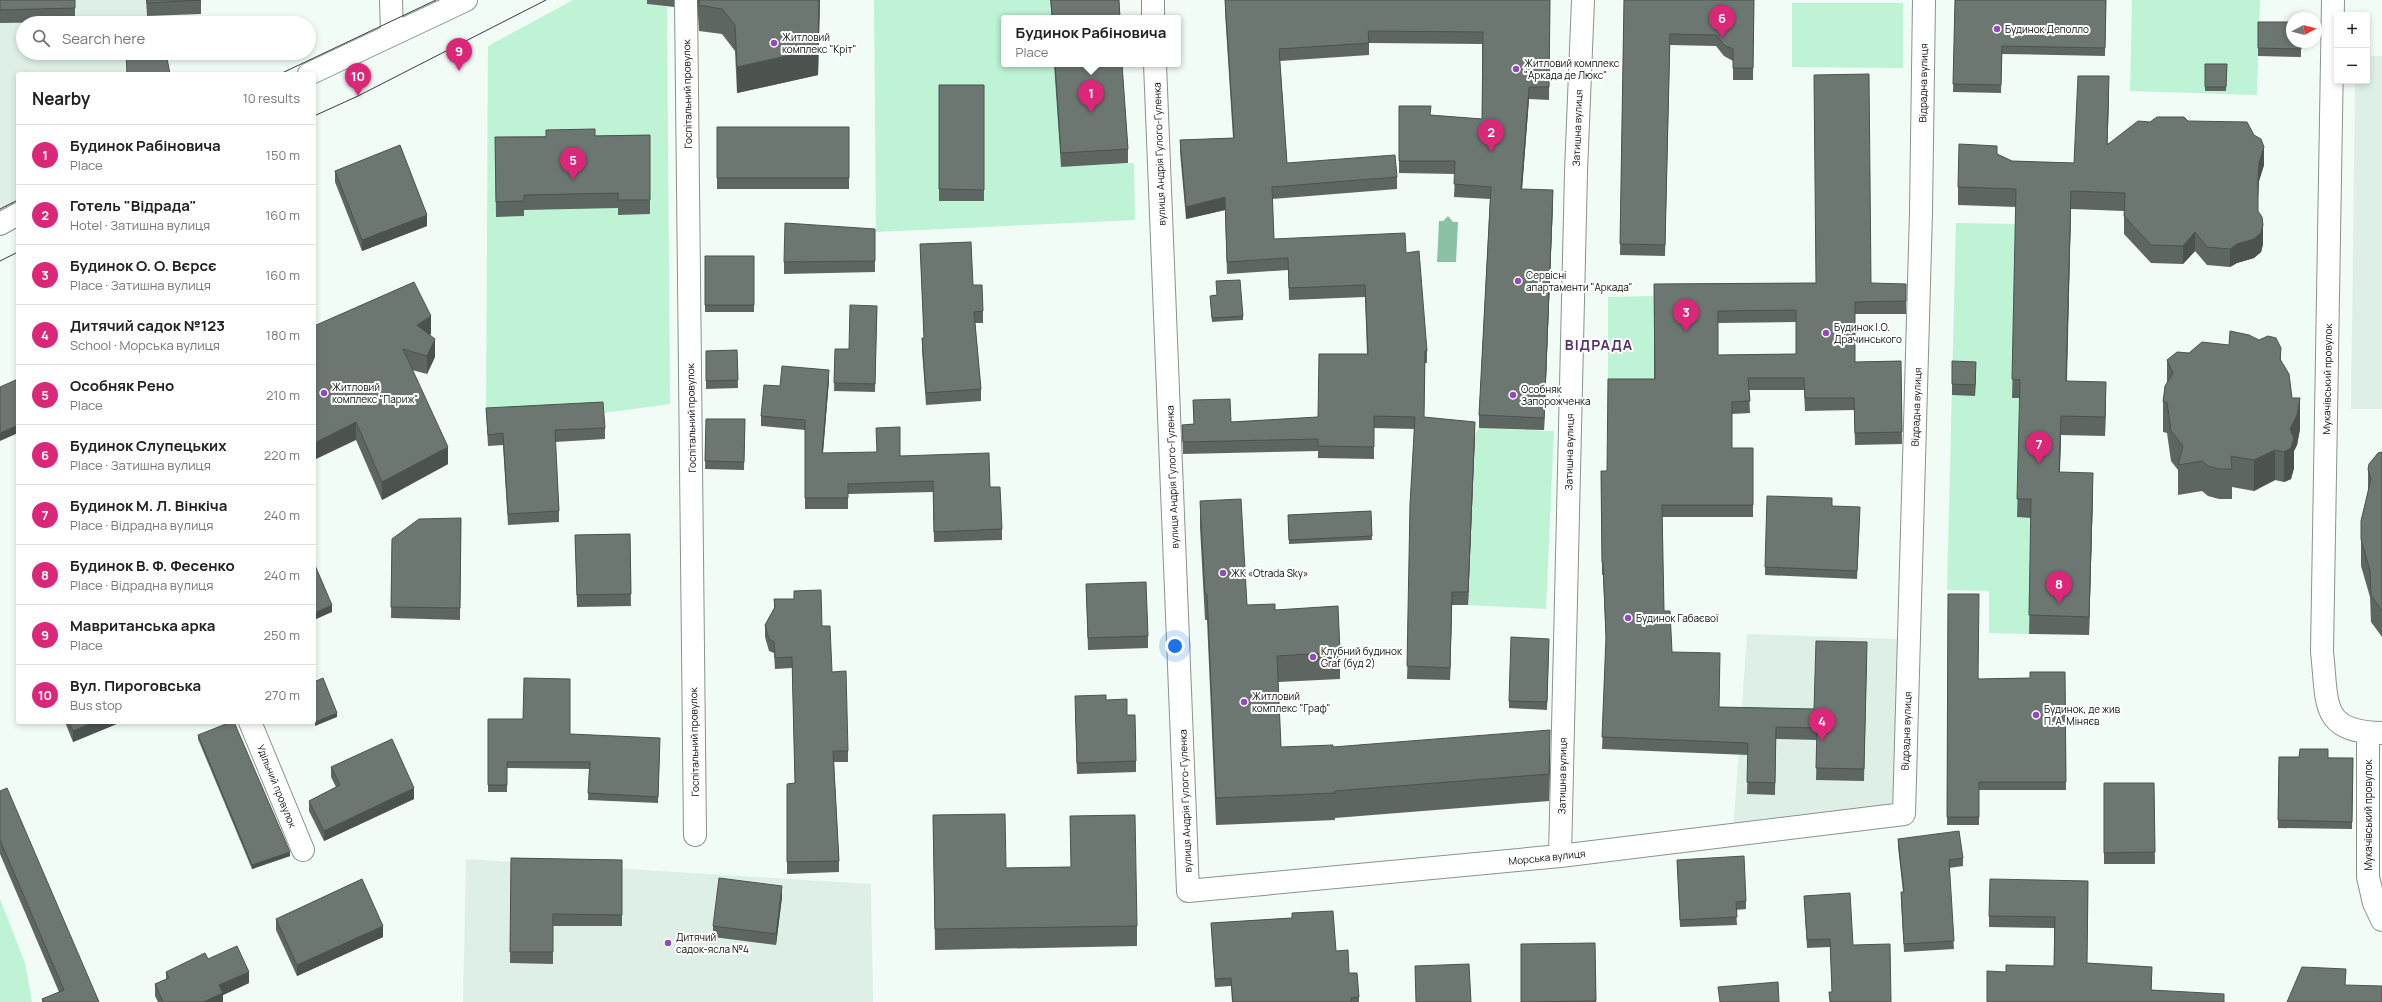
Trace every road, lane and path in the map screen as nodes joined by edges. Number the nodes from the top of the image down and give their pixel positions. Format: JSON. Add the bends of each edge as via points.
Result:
{"nodes":[{"id":1,"x":390,"y":0,"type":"edge"},
{"id":2,"x":466,"y":0,"type":"edge"},
{"id":3,"x":686,"y":0,"type":"edge"},
{"id":4,"x":1152,"y":0,"type":"edge"},
{"id":5,"x":1583,"y":0,"type":"edge"},
{"id":6,"x":1924,"y":0,"type":"edge"},
{"id":7,"x":2333,"y":0,"type":"edge"},
{"id":8,"x":1153,"y":15,"type":"edge"},
{"id":9,"x":392,"y":33,"type":"junction"},
{"id":10,"x":1155,"y":67,"type":"edge"},
{"id":11,"x":313,"y":72,"type":"edge"},
{"id":12,"x":16,"y":215,"type":"edge"},
{"id":13,"x":0,"y":224,"type":"edge"},
{"id":14,"x":251,"y":724,"type":"edge"},
{"id":15,"x":2375,"y":733,"type":"edge"},
{"id":16,"x":1904,"y":814,"type":"joint"},
{"id":17,"x":695,"y":835,"type":"dead end"},
{"id":18,"x":303,"y":850,"type":"dead end"},
{"id":19,"x":1560,"y":856,"type":"junction"},
{"id":20,"x":1188,"y":891,"type":"joint"},
{"id":21,"x":2382,"y":920,"type":"edge"}],
"edges":[{"from":1,"to":9,"type":"street"},
{"from":2,"to":9,"type":"street"},
{"from":3,"to":17,"type":"street","name":"Госпітальний провулок"},
{"from":4,"to":8,"type":"street"},
{"from":5,"to":19,"type":"street","name":"Затишна вулиця","via":[[1576,172]]},
{"from":6,"to":16,"type":"street","name":"Відрадна вулиця","via":[[1921,212]]},
{"from":7,"to":15,"type":"street","name":"Мукачівський провулок","via":[[2322,652],[2327,702],[2334,718],[2348,729]]},
{"from":9,"to":11,"type":"street"},
{"from":10,"to":20,"type":"street","name":"вулиця Андрія Гулого-Гуленка"},
{"from":12,"to":13,"type":"street"},
{"from":14,"to":18,"type":"street","name":"Удільний провулок"},
{"from":15,"to":21,"type":"street","name":"Мукачівський провулок","via":[[2368,877],[2374,903]]},
{"from":16,"to":19,"type":"street","name":"Морська вулиця"},
{"from":19,"to":20,"type":"street","name":"Морська вулиця"}]}
